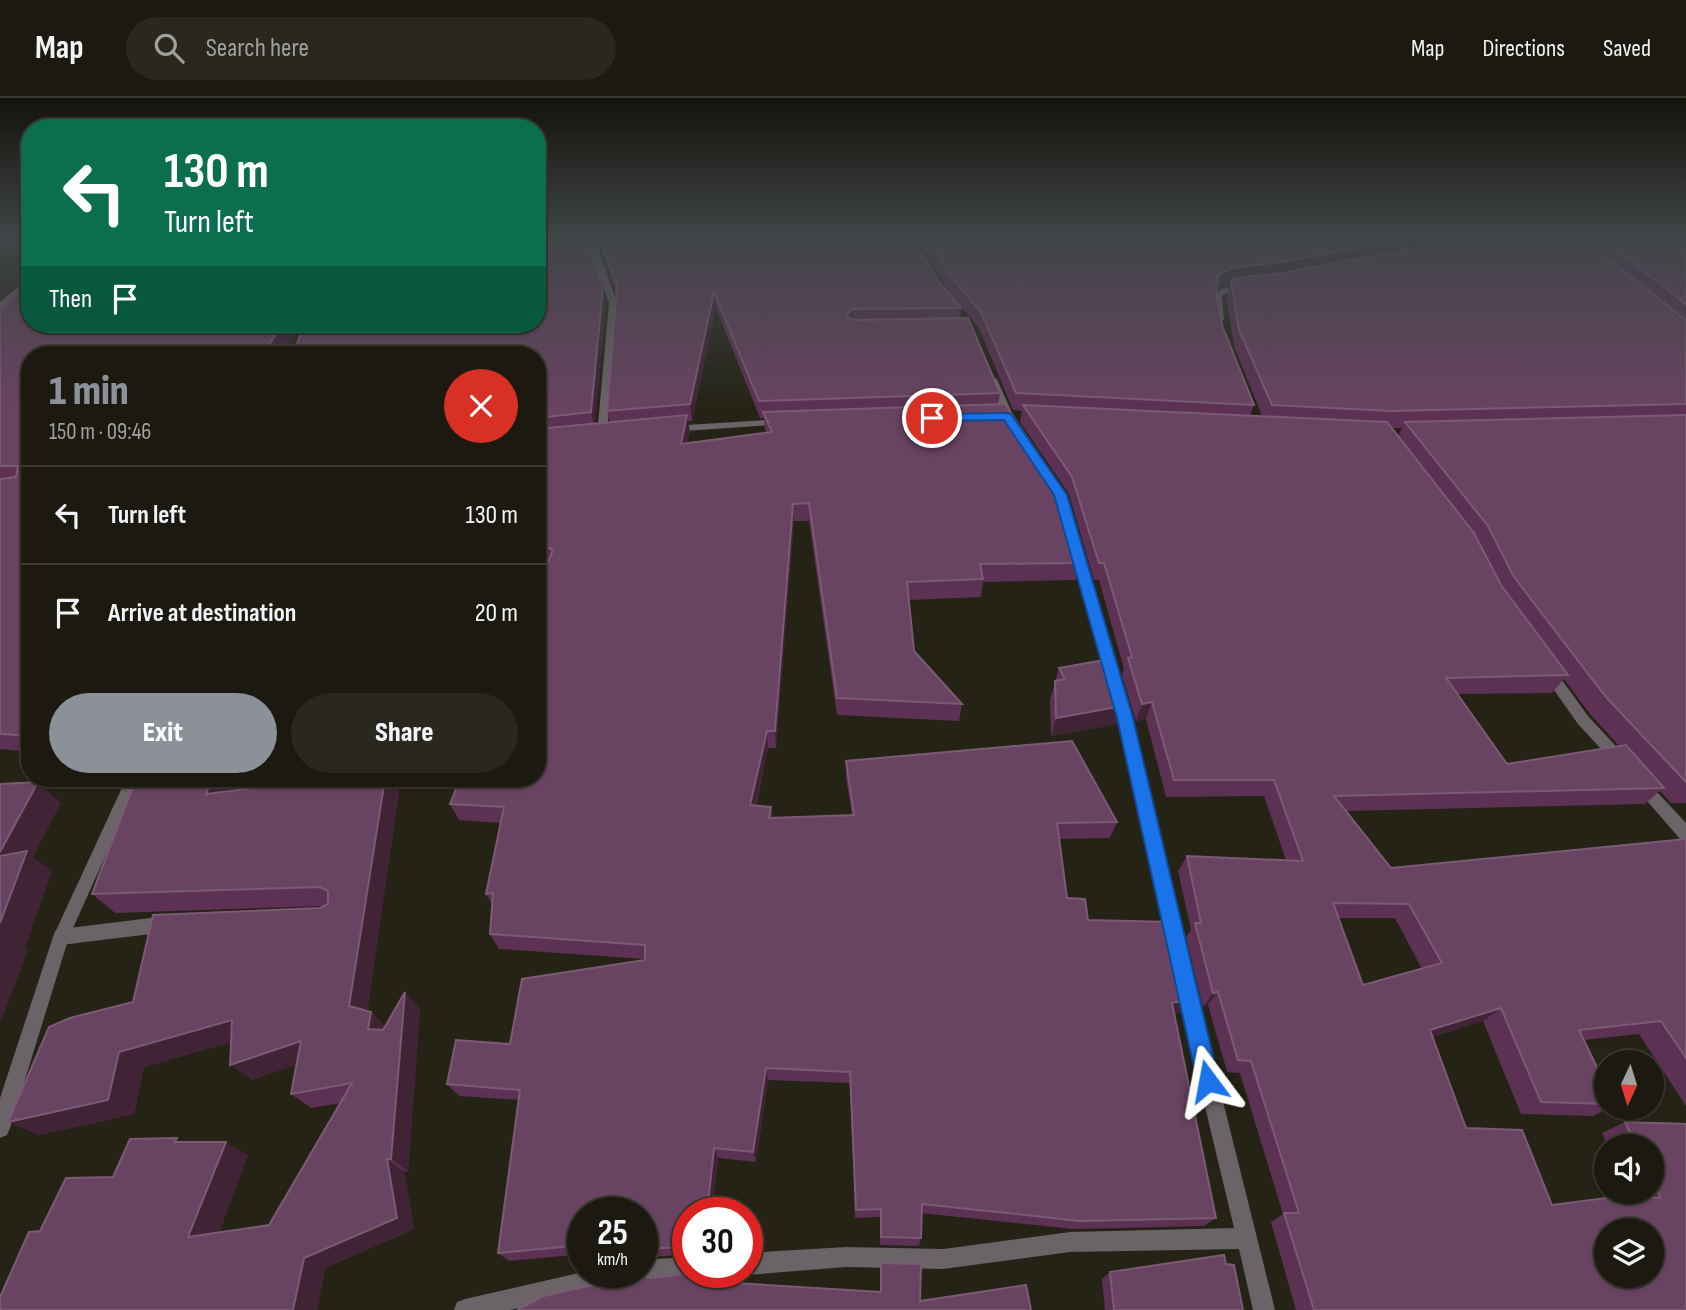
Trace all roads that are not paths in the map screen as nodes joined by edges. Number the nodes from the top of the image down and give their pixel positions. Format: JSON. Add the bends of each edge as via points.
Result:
{"nodes":[{"id":1,"x":610,"y":296,"type":"edge"},
{"id":2,"x":1218,"y":296,"type":"edge"},
{"id":3,"x":1221,"y":328,"type":"edge"},
{"id":4,"x":987,"y":367,"type":"edge"},
{"id":5,"x":790,"y":422,"type":"edge"},
{"id":6,"x":656,"y":430,"type":"edge"},
{"id":7,"x":615,"y":434,"type":"edge"},
{"id":8,"x":602,"y":435,"type":"junction"},
{"id":9,"x":589,"y":436,"type":"edge"},
{"id":10,"x":1022,"y":439,"type":"edge"},
{"id":11,"x":1037,"y":461,"type":"edge"},
{"id":12,"x":1543,"y":664,"type":"edge"},
{"id":13,"x":129,"y":787,"type":"edge"},
{"id":14,"x":1686,"y":834,"type":"edge"},
{"id":15,"x":182,"y":922,"type":"edge"},
{"id":16,"x":61,"y":937,"type":"junction"},
{"id":17,"x":0,"y":1128,"type":"edge"},
{"id":18,"x":1246,"y":1238,"type":"junction"},
{"id":19,"x":763,"y":1263,"type":"edge"},
{"id":20,"x":567,"y":1286,"type":"edge"},
{"id":21,"x":465,"y":1310,"type":"edge"},
{"id":22,"x":1264,"y":1310,"type":"edge"}],
"edges":[{"from":1,"to":8,"type":"street"},
{"from":2,"to":3,"type":"street"},
{"from":4,"to":10,"type":"street","via":[[1007,417]]},
{"from":5,"to":6,"type":"street"},
{"from":7,"to":8,"type":"street"},
{"from":8,"to":9,"type":"street"},
{"from":11,"to":18,"type":"street","via":[[1060,495],[1125,718]]},
{"from":12,"to":14,"type":"street","via":[[1583,720]]},
{"from":13,"to":16,"type":"street"},
{"from":15,"to":16,"type":"street"},
{"from":16,"to":17,"type":"street"},
{"from":18,"to":19,"type":"street","via":[[1070,1242],[943,1259],[846,1257]]},
{"from":18,"to":22,"type":"street"},
{"from":20,"to":21,"type":"street"}]}
